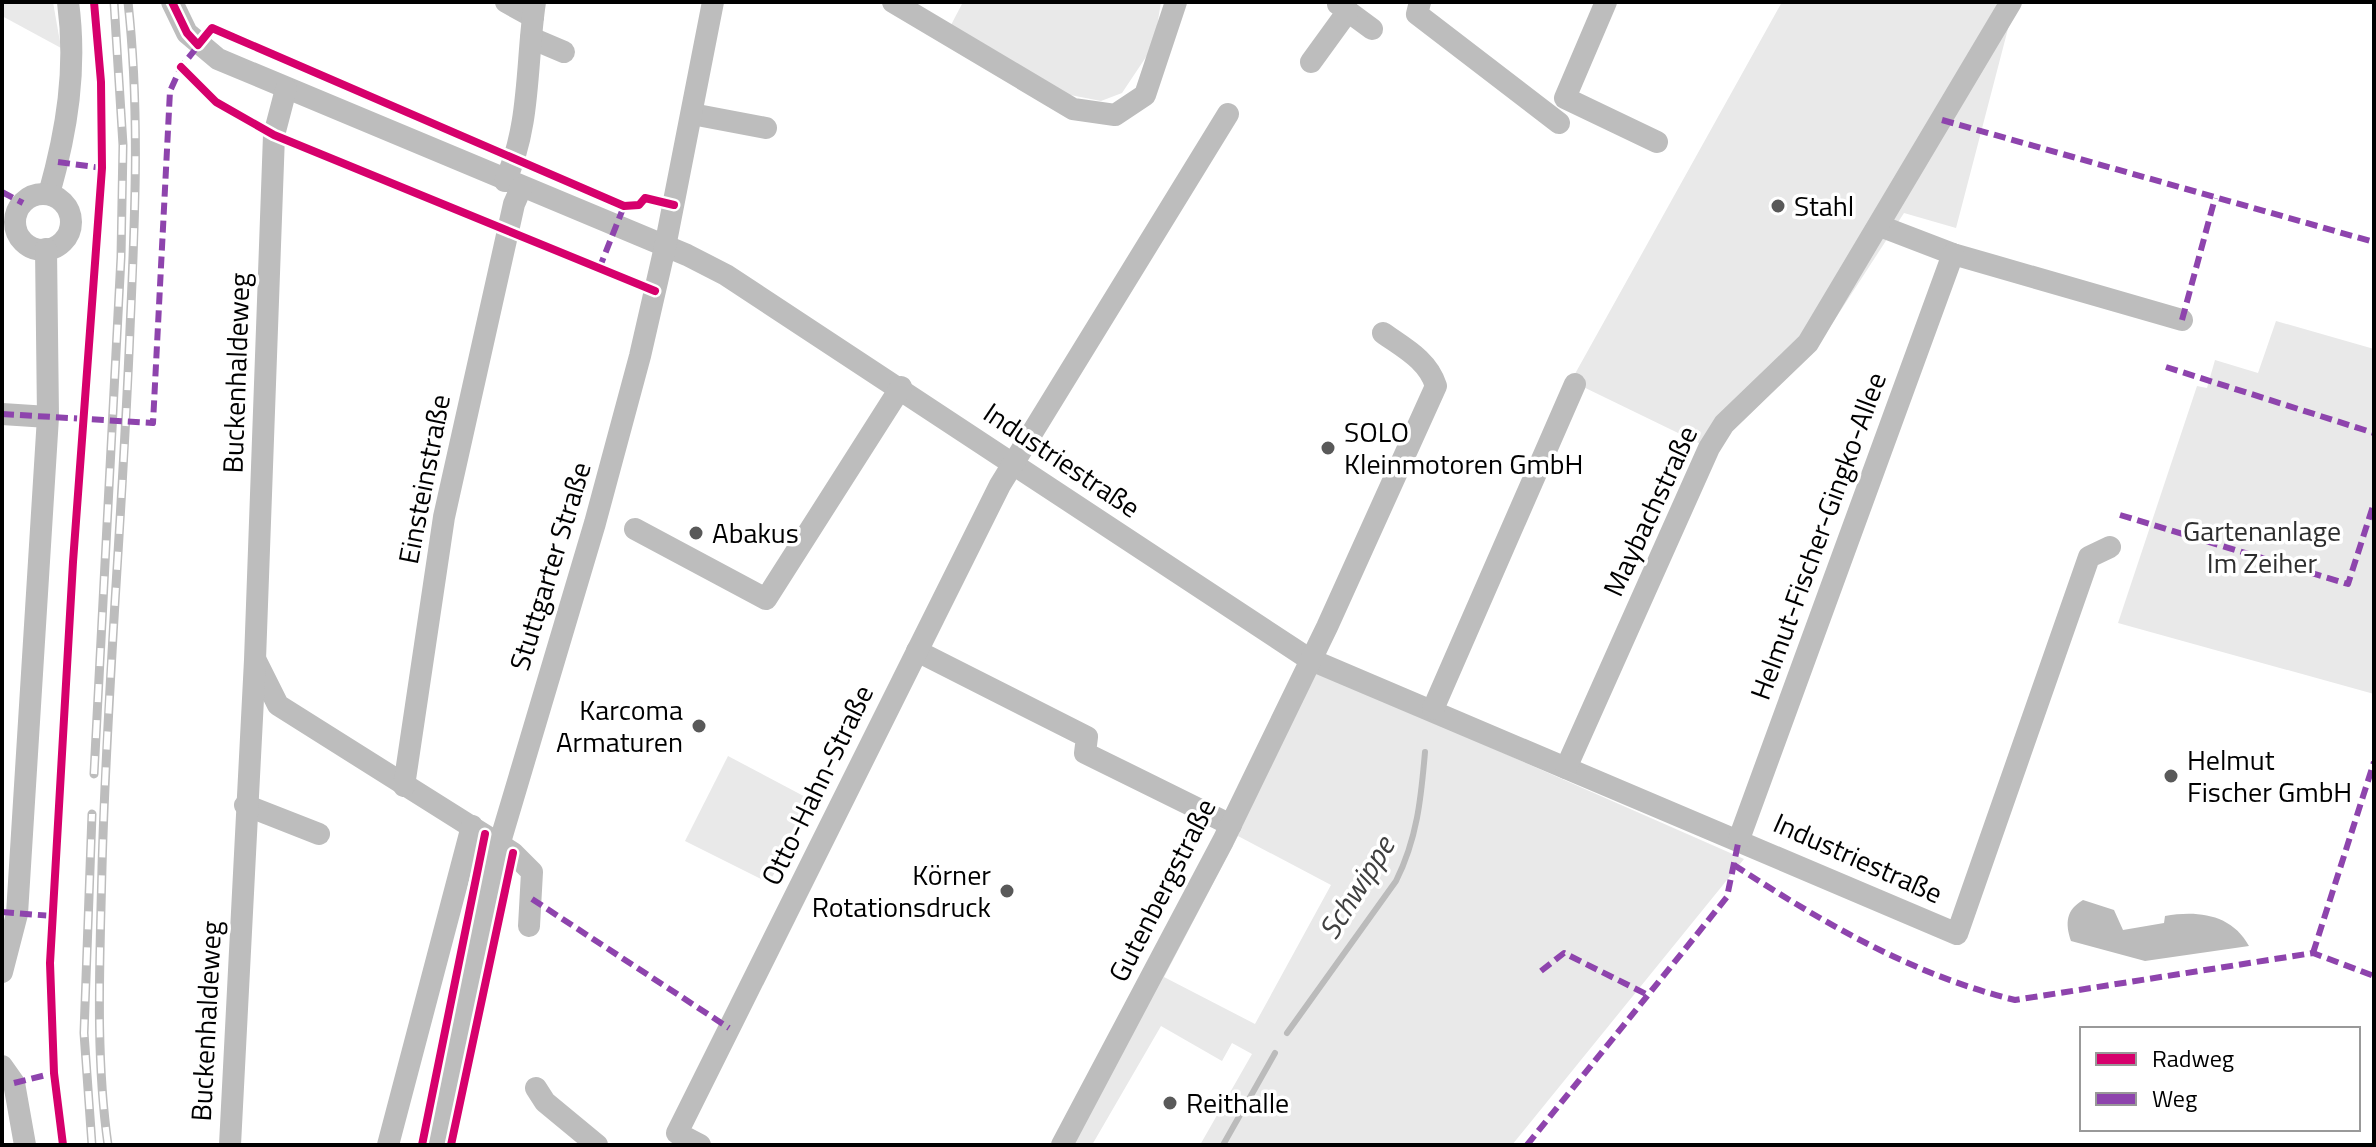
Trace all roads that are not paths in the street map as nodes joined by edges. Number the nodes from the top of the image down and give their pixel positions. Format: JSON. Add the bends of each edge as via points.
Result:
{"nodes":[{"id":1,"x":68,"y":2,"type":"edge"},
{"id":2,"x":172,"y":2,"type":"edge"},
{"id":3,"x":506,"y":2,"type":"edge"},
{"id":4,"x":713,"y":2,"type":"edge"},
{"id":5,"x":893,"y":2,"type":"edge"},
{"id":6,"x":1176,"y":2,"type":"edge"},
{"id":7,"x":1420,"y":2,"type":"edge"},
{"id":8,"x":1606,"y":2,"type":"edge"},
{"id":9,"x":2011,"y":2,"type":"edge"},
{"id":10,"x":1342,"y":6,"type":"edge"},
{"id":11,"x":533,"y":19,"type":"edge"},
{"id":12,"x":1372,"y":29,"type":"dead end"},
{"id":13,"x":564,"y":52,"type":"dead end"},
{"id":14,"x":1311,"y":62,"type":"dead end"},
{"id":15,"x":286,"y":89,"type":"junction"},
{"id":16,"x":692,"y":114,"type":"junction"},
{"id":17,"x":1228,"y":114,"type":"dead end"},
{"id":18,"x":1559,"y":123,"type":"dead end"},
{"id":19,"x":766,"y":128,"type":"dead end"},
{"id":20,"x":1657,"y":142,"type":"dead end"},
{"id":21,"x":513,"y":184,"type":"junction"},
{"id":22,"x":49,"y":194,"type":"junction"},
{"id":23,"x":1880,"y":226,"type":"junction"},
{"id":24,"x":665,"y":247,"type":"junction"},
{"id":25,"x":46,"y":249,"type":"junction"},
{"id":26,"x":1953,"y":254,"type":"junction"},
{"id":27,"x":2182,"y":320,"type":"dead end"},
{"id":28,"x":1383,"y":333,"type":"dead end"},
{"id":29,"x":1575,"y":384,"type":"dead end"},
{"id":30,"x":901,"y":387,"type":"junction"},
{"id":31,"x":2,"y":414,"type":"edge"},
{"id":32,"x":48,"y":417,"type":"junction"},
{"id":33,"x":1012,"y":464,"type":"junction"},
{"id":34,"x":635,"y":529,"type":"dead end"},
{"id":35,"x":2110,"y":547,"type":"dead end"},
{"id":36,"x":917,"y":651,"type":"junction"},
{"id":37,"x":1309,"y":659,"type":"junction"},
{"id":38,"x":255,"y":660,"type":"junction"},
{"id":39,"x":1433,"y":709,"type":"junction"},
{"id":40,"x":1566,"y":768,"type":"junction"},
{"id":41,"x":404,"y":786,"type":"junction"},
{"id":42,"x":245,"y":805,"type":"junction"},
{"id":43,"x":1231,"y":825,"type":"junction"},
{"id":44,"x":472,"y":826,"type":"junction"},
{"id":45,"x":319,"y":834,"type":"dead end"},
{"id":46,"x":1739,"y":839,"type":"junction"},
{"id":47,"x":500,"y":842,"type":"junction"},
{"id":48,"x":529,"y":926,"type":"dead end"},
{"id":49,"x":2,"y":972,"type":"edge"},
{"id":50,"x":2,"y":1066,"type":"edge"},
{"id":51,"x":536,"y":1088,"type":"dead end"},
{"id":52,"x":674,"y":1139,"type":"edge"},
{"id":53,"x":25,"y":1145,"type":"edge"},
{"id":54,"x":230,"y":1145,"type":"edge"},
{"id":55,"x":388,"y":1145,"type":"edge"},
{"id":56,"x":438,"y":1145,"type":"edge"},
{"id":57,"x":597,"y":1145,"type":"edge"},
{"id":58,"x":700,"y":1145,"type":"edge"},
{"id":59,"x":1062,"y":1145,"type":"edge"}],
"edges":[{"from":1,"to":22,"type":"street","via":[[73,66],[69,108]]},
{"from":2,"to":15,"type":"street","name":"Industriestraße","via":[[198,45]]},
{"from":3,"to":11,"type":"street"},
{"from":4,"to":16,"type":"street","name":"Stuttgarter Straße"},
{"from":5,"to":6,"type":"street","via":[[1073,109],[1115,115],[1145,95]]},
{"from":7,"to":18,"type":"street","via":[[1417,14]]},
{"from":8,"to":20,"type":"street","via":[[1565,98]]},
{"from":9,"to":23,"type":"street","name":"Maybachstraße"},
{"from":10,"to":12,"type":"street"},
{"from":10,"to":14,"type":"street"},
{"from":11,"to":13,"type":"street"},
{"from":11,"to":21,"type":"street","name":"Einsteinstraße"},
{"from":15,"to":21,"type":"street","name":"Industriestraße"},
{"from":15,"to":38,"type":"street","name":"Buckenhaldeweg","via":[[274,135]]},
{"from":16,"to":19,"type":"street"},
{"from":16,"to":24,"type":"street","name":"Stuttgarter Straße"},
{"from":17,"to":33,"type":"street","name":"Otto-Hahn-Straße"},
{"from":21,"to":24,"type":"street","name":"Industriestraße"},
{"from":21,"to":41,"type":"street","name":"Einsteinstraße","via":[[514,204],[444,517]]},
{"from":22,"to":25,"type":"street","via":[[71,217],[65,239]]},
{"from":22,"to":25,"type":"street","via":[[23,203],[16,223],[25,243]]},
{"from":23,"to":26,"type":"street"},
{"from":23,"to":40,"type":"street","name":"Maybachstraße","via":[[1808,343],[1724,424],[1709,448]]},
{"from":24,"to":30,"type":"street","name":"Industriestraße","via":[[726,275]]},
{"from":24,"to":47,"type":"street","name":"Stuttgarter Straße","via":[[607,481]]},
{"from":25,"to":32,"type":"street"},
{"from":26,"to":27,"type":"street"},
{"from":26,"to":46,"type":"street","name":"Helmut-Fischer-Gingko-Allee"},
{"from":28,"to":37,"type":"street","name":"Gutenbergstraße","via":[[1422,361],[1436,386]]},
{"from":29,"to":39,"type":"street"},
{"from":30,"to":33,"type":"street","name":"Industriestraße"},
{"from":30,"to":34,"type":"street","via":[[766,599]]},
{"from":31,"to":32,"type":"street"},
{"from":32,"to":49,"type":"street","via":[[17,914]]},
{"from":33,"to":36,"type":"street","name":"Otto-Hahn-Straße"},
{"from":33,"to":37,"type":"street","name":"Industriestraße"},
{"from":35,"to":46,"type":"street","name":"Industriestraße","via":[[2089,557],[2064,657],[1957,934]]},
{"from":36,"to":43,"type":"street","via":[[1087,737],[1085,753]]},
{"from":36,"to":52,"type":"street","name":"Otto-Hahn-Straße"},
{"from":37,"to":39,"type":"street","name":"Industriestraße"},
{"from":37,"to":43,"type":"street","name":"Gutenbergstraße"},
{"from":38,"to":41,"type":"street","name":"Buckenhaldeweg","via":[[278,705]]},
{"from":38,"to":42,"type":"street","name":"Buckenhaldeweg"},
{"from":39,"to":40,"type":"street","name":"Industriestraße"},
{"from":40,"to":46,"type":"street","name":"Industriestraße"},
{"from":41,"to":44,"type":"street","name":"Buckenhaldeweg"},
{"from":42,"to":45,"type":"street"},
{"from":42,"to":54,"type":"street","name":"Buckenhaldeweg"},
{"from":43,"to":59,"type":"street","name":"Gutenbergstraße"},
{"from":44,"to":47,"type":"street","name":"Buckenhaldeweg"},
{"from":44,"to":55,"type":"street"},
{"from":47,"to":48,"type":"street","name":"Buckenhaldeweg","via":[[532,872]]},
{"from":47,"to":56,"type":"street","name":"Stuttgarter Straße"},
{"from":50,"to":53,"type":"street","via":[[14,1083]]},
{"from":51,"to":57,"type":"street","via":[[545,1102]]},
{"from":52,"to":58,"type":"street","name":"Otto-Hahn-Straße"}]}
